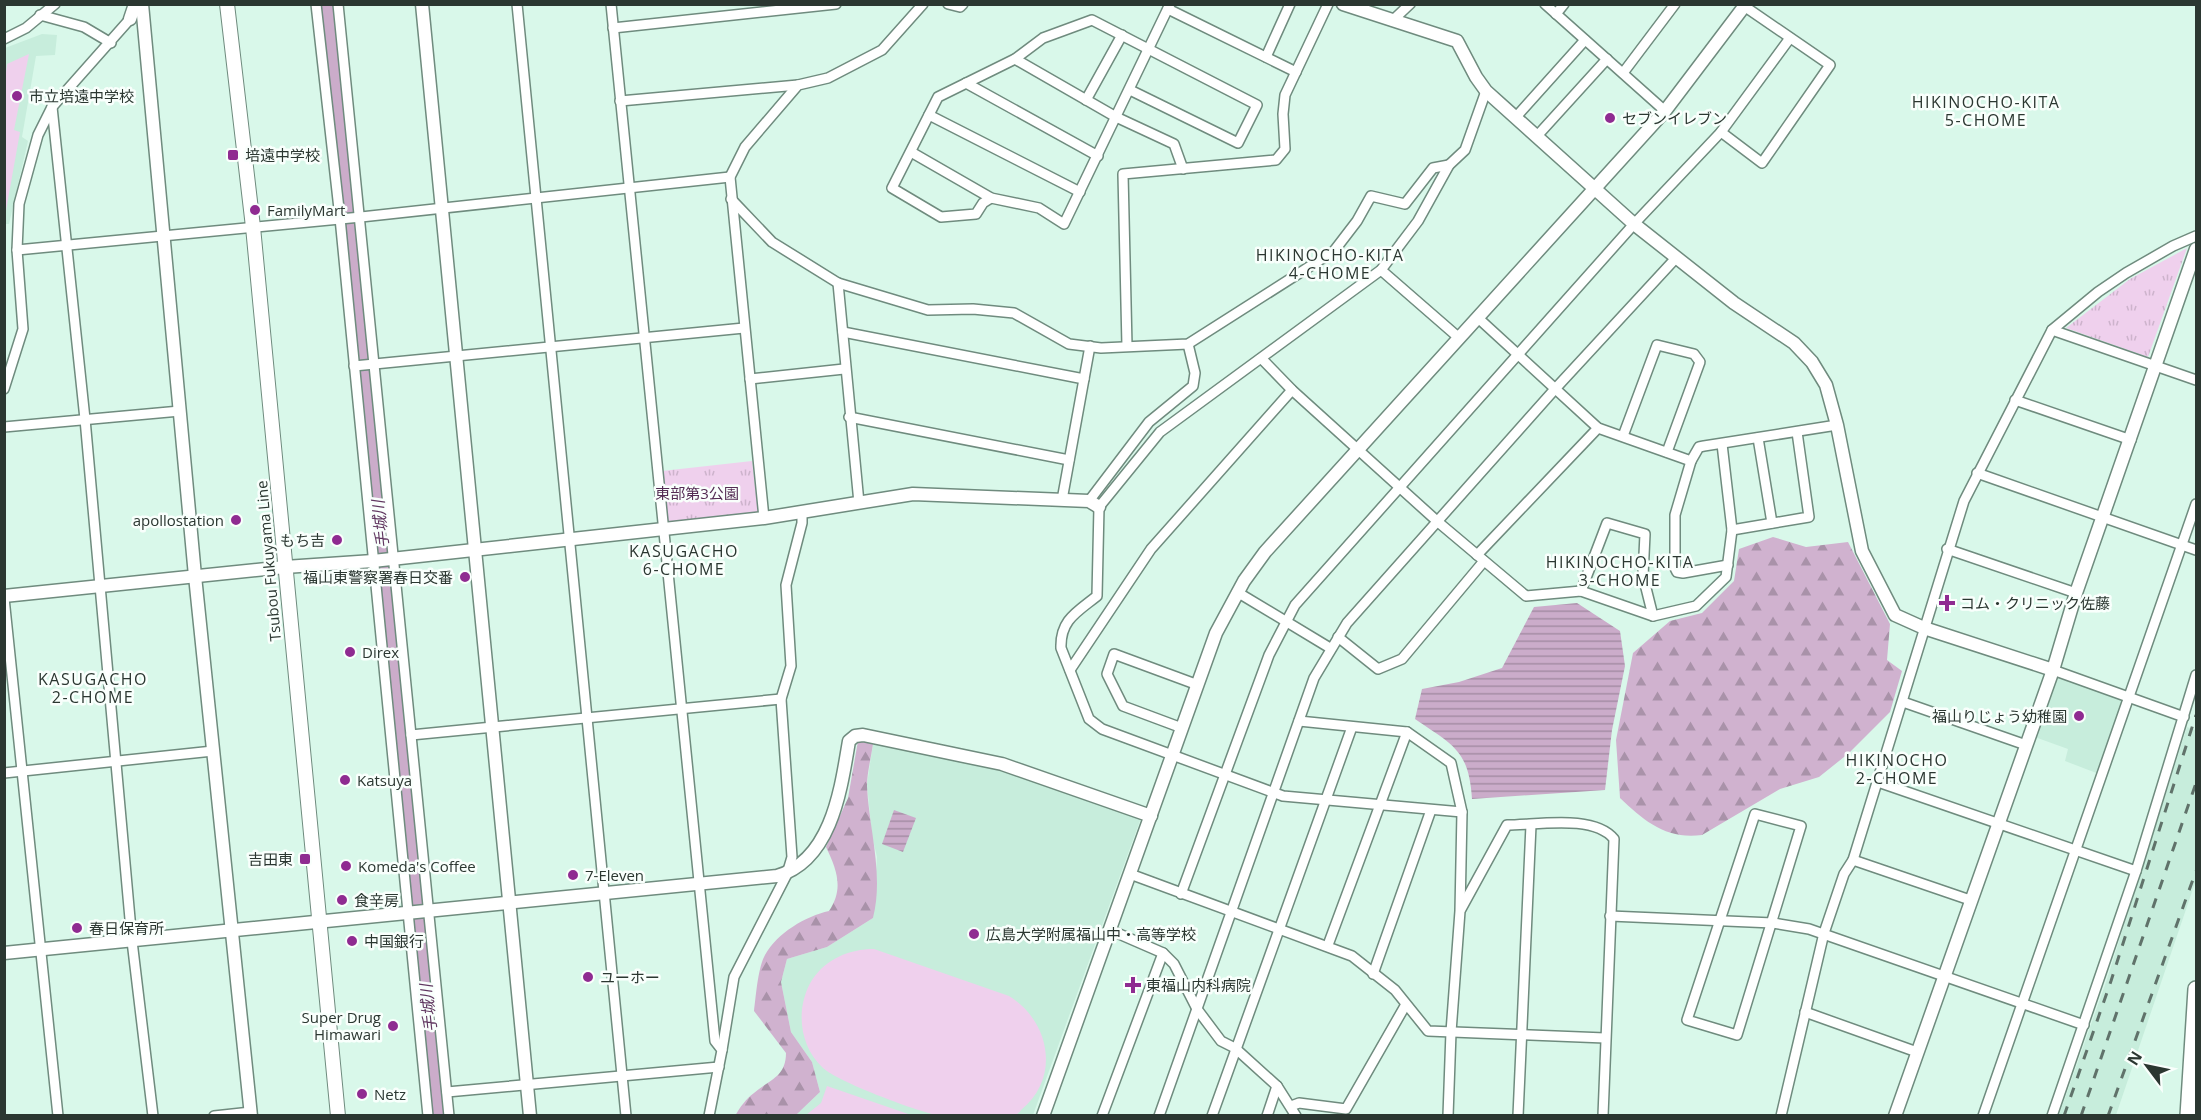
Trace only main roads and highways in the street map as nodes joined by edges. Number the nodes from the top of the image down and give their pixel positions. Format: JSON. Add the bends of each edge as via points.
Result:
{"nodes":[{"id":1,"x":227,"y":4,"type":"edge"},
{"id":2,"x":2196,"y":989,"type":"edge"},
{"id":3,"x":338,"y":1116,"type":"edge"},
{"id":4,"x":2188,"y":1116,"type":"edge"}],
"edges":[{"from":1,"to":3,"type":"main road","name":"Tsubou Fukuyama Line","via":[[253,227]]},
{"from":2,"to":4,"type":"highway"}]}
